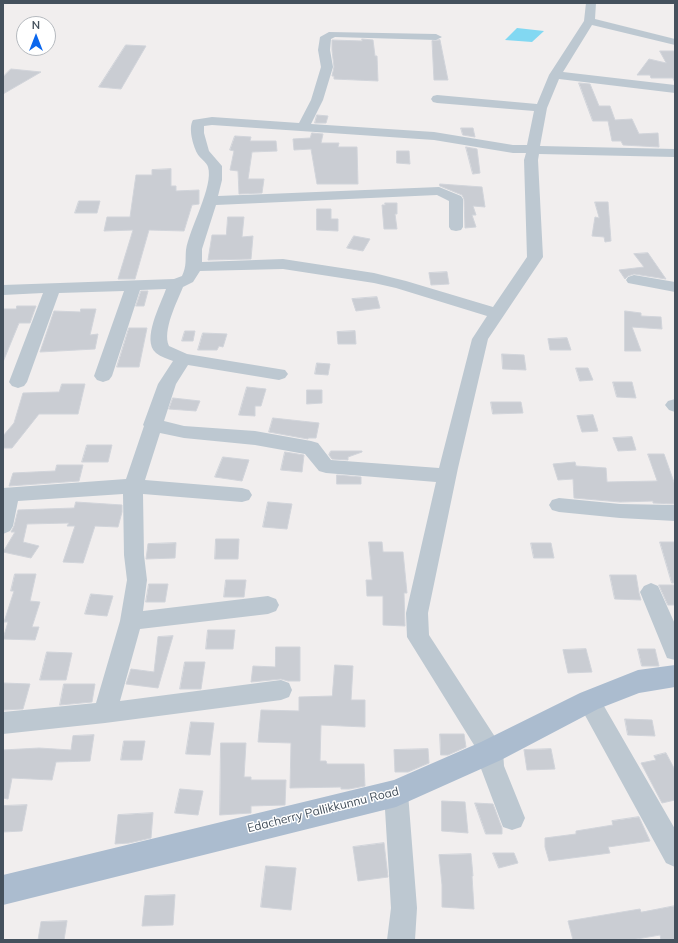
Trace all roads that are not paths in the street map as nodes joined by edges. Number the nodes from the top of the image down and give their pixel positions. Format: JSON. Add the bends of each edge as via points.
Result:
{"nodes":[{"id":1,"x":591,"y":3,"type":"edge"},
{"id":2,"x":589,"y":21,"type":"junction"},
{"id":3,"x":436,"y":37,"type":"dead end"},
{"id":4,"x":675,"y":42,"type":"edge"},
{"id":5,"x":556,"y":75,"type":"junction"},
{"id":6,"x":675,"y":89,"type":"edge"},
{"id":7,"x":437,"y":99,"type":"dead end"},
{"id":8,"x":542,"y":108,"type":"junction"},
{"id":9,"x":303,"y":127,"type":"junction"},
{"id":10,"x":534,"y":149,"type":"junction"},
{"id":11,"x":675,"y":153,"type":"edge"},
{"id":12,"x":210,"y":201,"type":"junction"},
{"id":13,"x":456,"y":227,"type":"dead end"},
{"id":14,"x":194,"y":267,"type":"junction"},
{"id":15,"x":634,"y":280,"type":"dead end"},
{"id":16,"x":176,"y":284,"type":"junction"},
{"id":17,"x":133,"y":286,"type":"junction"},
{"id":18,"x":675,"y":287,"type":"edge"},
{"id":19,"x":3,"y":290,"type":"edge"},
{"id":20,"x":52,"y":290,"type":"junction"},
{"id":21,"x":496,"y":314,"type":"junction"},
{"id":22,"x":182,"y":359,"type":"junction"},
{"id":23,"x":279,"y":374,"type":"dead end"},
{"id":24,"x":103,"y":376,"type":"dead end"},
{"id":25,"x":18,"y":382,"type":"dead end"},
{"id":26,"x":152,"y":425,"type":"junction"},
{"id":27,"x":447,"y":476,"type":"junction"},
{"id":28,"x":133,"y":486,"type":"junction"},
{"id":29,"x":7,"y":495,"type":"edge"},
{"id":30,"x":242,"y":495,"type":"dead end"},
{"id":31,"x":559,"y":505,"type":"dead end"},
{"id":32,"x":675,"y":513,"type":"edge"},
{"id":33,"x":3,"y":526,"type":"edge"},
{"id":34,"x":651,"y":592,"type":"dead end"},
{"id":35,"x":268,"y":605,"type":"dead end"},
{"id":36,"x":131,"y":621,"type":"junction"},
{"id":37,"x":675,"y":651,"type":"edge"},
{"id":38,"x":675,"y":676,"type":"edge"},
{"id":39,"x":281,"y":690,"type":"dead end"},
{"id":40,"x":589,"y":702,"type":"junction"},
{"id":41,"x":105,"y":713,"type":"junction"},
{"id":42,"x":3,"y":723,"type":"edge"},
{"id":43,"x":491,"y":751,"type":"junction"},
{"id":44,"x":396,"y":793,"type":"junction"},
{"id":45,"x":512,"y":818,"type":"dead end"},
{"id":46,"x":675,"y":854,"type":"edge"},
{"id":47,"x":3,"y":890,"type":"edge"},
{"id":48,"x":401,"y":940,"type":"edge"}],
"edges":[{"from":1,"to":2,"type":"street"},
{"from":2,"to":4,"type":"street"},
{"from":2,"to":5,"type":"street"},
{"from":3,"to":9,"type":"street","via":[[332,34],[326,37],[324,50],[327,67],[317,100]]},
{"from":5,"to":6,"type":"street"},
{"from":5,"to":8,"type":"street"},
{"from":7,"to":8,"type":"street"},
{"from":8,"to":10,"type":"street"},
{"from":9,"to":10,"type":"street","via":[[434,136],[513,149]]},
{"from":9,"to":12,"type":"street","via":[[212,121],[198,123],[203,152],[215,166]]},
{"from":10,"to":11,"type":"street"},
{"from":10,"to":21,"type":"street","via":[[531,160],[535,256]]},
{"from":12,"to":13,"type":"street","via":[[440,191],[456,199]]},
{"from":12,"to":14,"type":"street","via":[[194,249]]},
{"from":14,"to":16,"type":"street","via":[[188,279]]},
{"from":14,"to":21,"type":"street","via":[[283,264],[374,278]]},
{"from":15,"to":18,"type":"street"},
{"from":16,"to":17,"type":"street"},
{"from":16,"to":22,"type":"street","via":[[160,327],[158,340],[162,349]]},
{"from":17,"to":20,"type":"street"},
{"from":17,"to":24,"type":"street"},
{"from":19,"to":20,"type":"street"},
{"from":20,"to":25,"type":"street"},
{"from":21,"to":27,"type":"street","via":[[480,339]]},
{"from":22,"to":23,"type":"street"},
{"from":22,"to":26,"type":"street","via":[[168,384]]},
{"from":26,"to":27,"type":"street","via":[[184,432],[254,438],[311,448],[326,466]]},
{"from":26,"to":28,"type":"street"},
{"from":27,"to":43,"type":"street","via":[[417,613],[418,637]]},
{"from":28,"to":29,"type":"street"},
{"from":28,"to":30,"type":"street"},
{"from":28,"to":36,"type":"street","via":[[137,580]]},
{"from":29,"to":33,"type":"street"},
{"from":31,"to":32,"type":"street"},
{"from":34,"to":37,"type":"street"},
{"from":35,"to":36,"type":"street"},
{"from":36,"to":41,"type":"street"},
{"from":38,"to":40,"type":"main road","name":"Edacherry Pallikkunnu Road","via":[[638,682]]},
{"from":39,"to":41,"type":"street"},
{"from":40,"to":43,"type":"main road","name":"Edacherry Pallikkunnu Road"},
{"from":40,"to":46,"type":"street"},
{"from":41,"to":42,"type":"street"},
{"from":43,"to":44,"type":"main road","name":"Edacherry Pallikkunnu Road"},
{"from":43,"to":45,"type":"street","via":[[492,766]]},
{"from":44,"to":47,"type":"main road","name":"Edacherry Pallikkunnu Road"},
{"from":44,"to":48,"type":"street","via":[[404,908]]}]}
